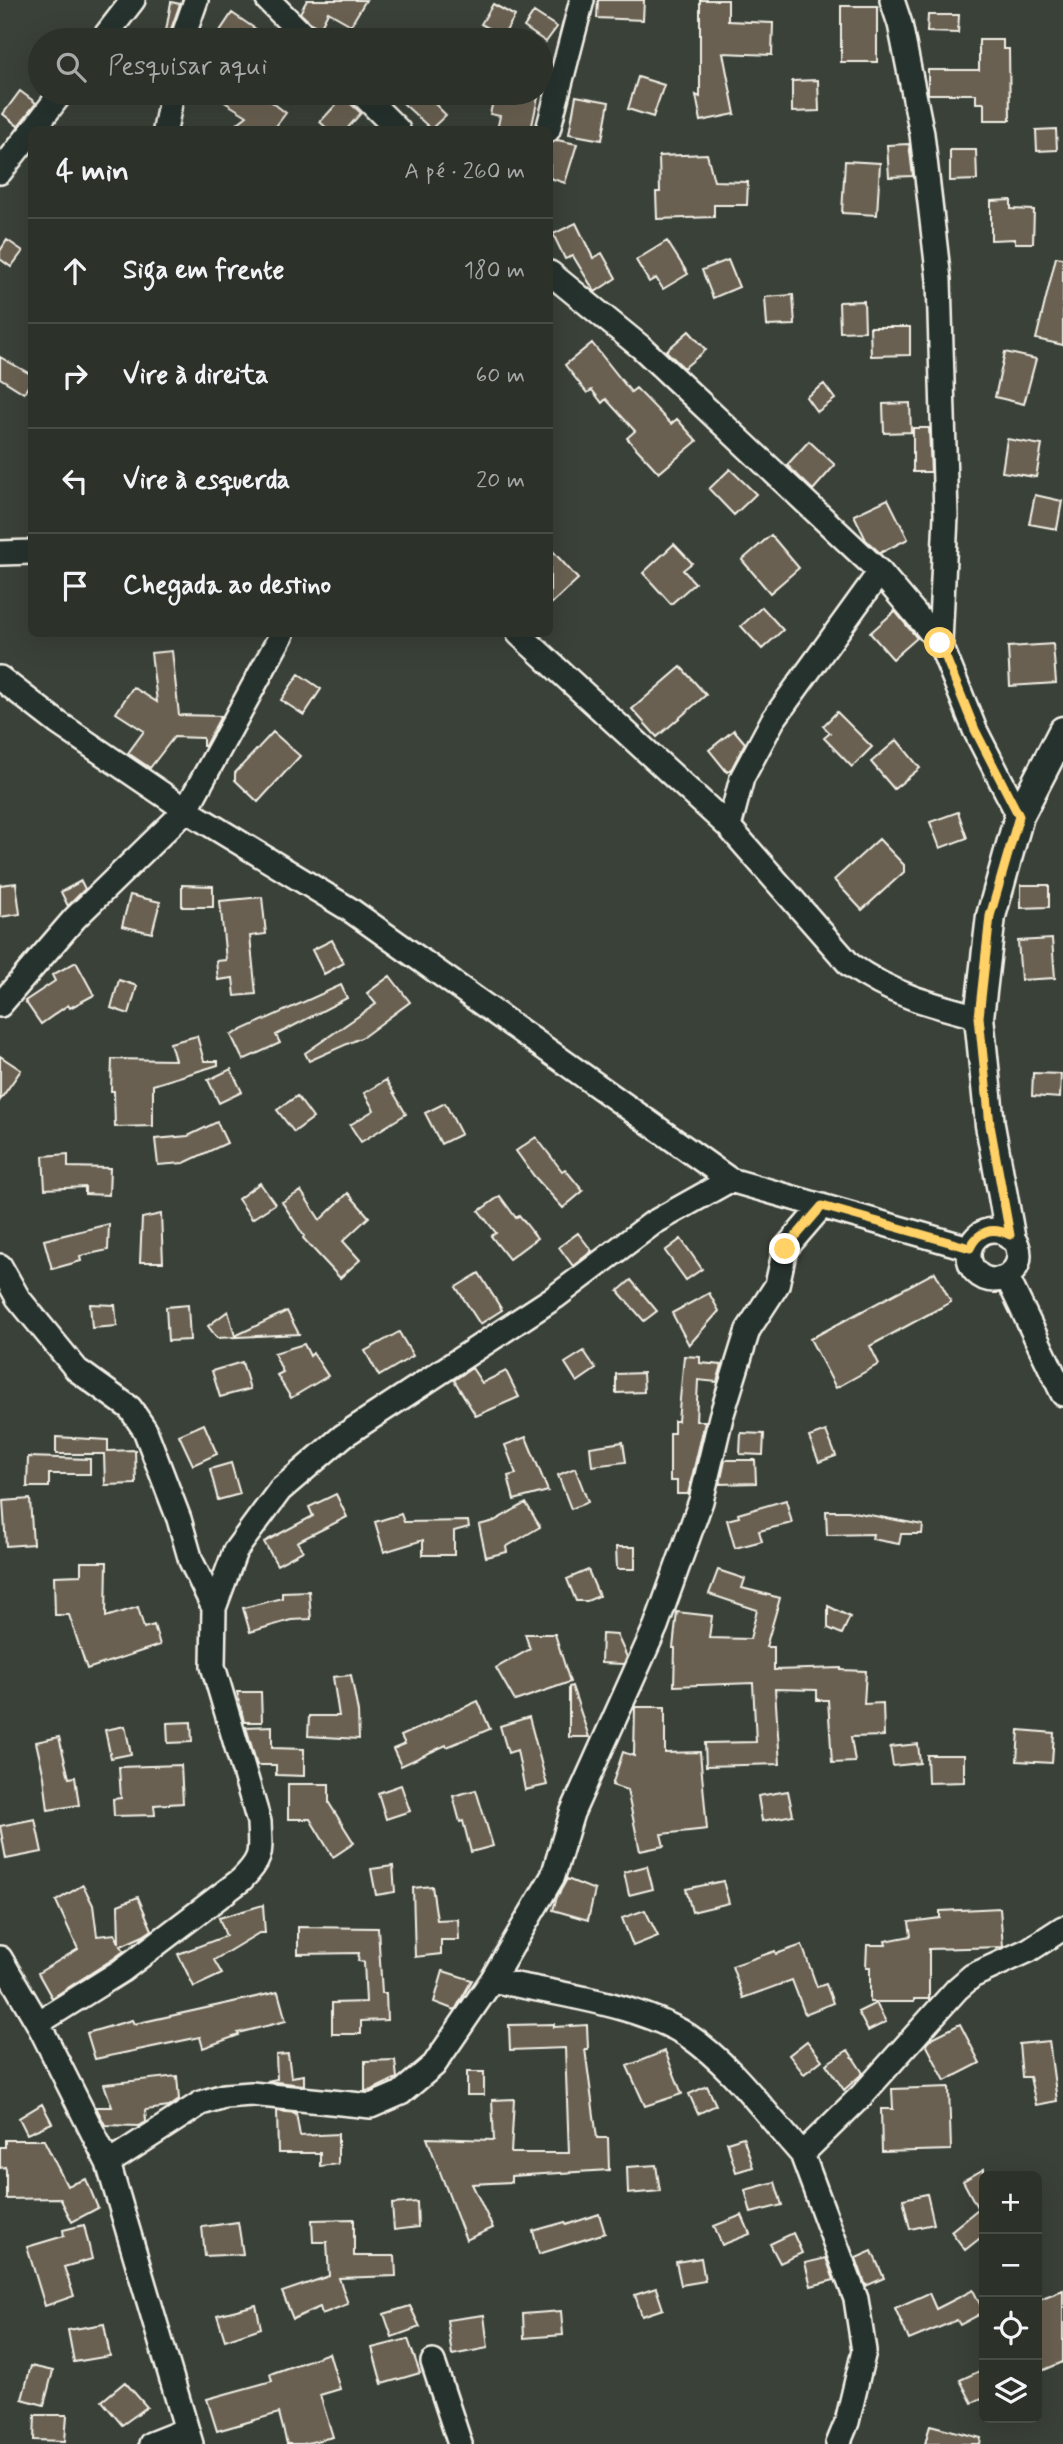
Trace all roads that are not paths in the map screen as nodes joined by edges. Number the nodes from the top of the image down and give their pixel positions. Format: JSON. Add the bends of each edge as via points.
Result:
{"nodes":[{"id":1,"x":133,"y":0,"type":"edge"},
{"id":2,"x":197,"y":0,"type":"edge"},
{"id":3,"x":268,"y":0,"type":"edge"},
{"id":4,"x":582,"y":0,"type":"edge"},
{"id":5,"x":892,"y":0,"type":"edge"},
{"id":6,"x":111,"y":28,"type":"edge"},
{"id":7,"x":186,"y":28,"type":"edge"},
{"id":8,"x":296,"y":28,"type":"edge"},
{"id":9,"x":52,"y":105,"type":"edge"},
{"id":10,"x":170,"y":105,"type":"edge"},
{"id":11,"x":373,"y":105,"type":"edge"},
{"id":12,"x":35,"y":126,"type":"edge"},
{"id":13,"x":166,"y":126,"type":"edge"},
{"id":14,"x":394,"y":126,"type":"edge"},
{"id":15,"x":549,"y":126,"type":"edge"},
{"id":16,"x":28,"y":135,"type":"edge"},
{"id":17,"x":0,"y":172,"type":"edge"},
{"id":18,"x":553,"y":275,"type":"edge"},
{"id":19,"x":28,"y":552,"type":"edge"},
{"id":20,"x":0,"y":553,"type":"edge"},
{"id":21,"x":880,"y":572,"type":"junction"},
{"id":22,"x":280,"y":637,"type":"edge"},
{"id":23,"x":522,"y":637,"type":"edge"},
{"id":24,"x":940,"y":643,"type":"junction"},
{"id":25,"x":0,"y":678,"type":"edge"},
{"id":26,"x":1063,"y":731,"type":"edge"},
{"id":27,"x":186,"y":810,"type":"junction"},
{"id":28,"x":1019,"y":816,"type":"junction"},
{"id":29,"x":729,"y":827,"type":"junction"},
{"id":30,"x":0,"y":1005,"type":"edge"},
{"id":31,"x":979,"y":1017,"type":"junction"},
{"id":32,"x":730,"y":1180,"type":"junction"},
{"id":33,"x":822,"y":1206,"type":"junction"},
{"id":34,"x":1010,"y":1235,"type":"junction"},
{"id":35,"x":970,"y":1248,"type":"junction"},
{"id":36,"x":0,"y":1266,"type":"edge"},
{"id":37,"x":1007,"y":1277,"type":"junction"},
{"id":38,"x":1063,"y":1394,"type":"edge"},
{"id":39,"x":214,"y":1608,"type":"junction"},
{"id":40,"x":1063,"y":1928,"type":"edge"},
{"id":41,"x":0,"y":1958,"type":"edge"},
{"id":42,"x":492,"y":1980,"type":"junction"},
{"id":43,"x":38,"y":2023,"type":"junction"},
{"id":44,"x":802,"y":2154,"type":"junction"},
{"id":45,"x":108,"y":2163,"type":"junction"},
{"id":46,"x":433,"y":2362,"type":"dead end"},
{"id":47,"x":188,"y":2437,"type":"edge"},
{"id":48,"x":151,"y":2444,"type":"edge"},
{"id":49,"x":460,"y":2444,"type":"edge"},
{"id":50,"x":838,"y":2444,"type":"edge"}],
"edges":[{"from":1,"to":6,"type":"street"},
{"from":2,"to":7,"type":"street"},
{"from":3,"to":8,"type":"street"},
{"from":4,"to":15,"type":"street"},
{"from":5,"to":24,"type":"street","via":[[922,134],[939,280],[946,516]]},
{"from":9,"to":12,"type":"street"},
{"from":10,"to":13,"type":"street"},
{"from":11,"to":14,"type":"street"},
{"from":16,"to":17,"type":"street"},
{"from":18,"to":21,"type":"street","via":[[642,348]]},
{"from":19,"to":20,"type":"street"},
{"from":21,"to":24,"type":"street"},
{"from":21,"to":29,"type":"street","via":[[773,720],[742,778]]},
{"from":22,"to":27,"type":"street"},
{"from":23,"to":29,"type":"street"},
{"from":24,"to":28,"type":"street","via":[[975,730]]},
{"from":25,"to":27,"type":"street"},
{"from":26,"to":28,"type":"street"},
{"from":27,"to":30,"type":"street","via":[[75,918]]},
{"from":27,"to":32,"type":"street","via":[[349,909]]},
{"from":28,"to":31,"type":"street","via":[[990,916]]},
{"from":29,"to":31,"type":"street","via":[[850,965],[908,998]]},
{"from":31,"to":34,"type":"street","via":[[990,1125]]},
{"from":32,"to":33,"type":"street"},
{"from":32,"to":39,"type":"street","via":[[653,1223],[555,1297],[343,1436],[280,1490],[235,1551]]},
{"from":33,"to":35,"type":"street"},
{"from":33,"to":42,"type":"street","via":[[785,1249],[777,1285],[748,1330],[701,1501],[656,1626],[572,1813],[553,1876]]},
{"from":34,"to":35,"type":"street","via":[[1001,1230],[981,1233]]},
{"from":34,"to":37,"type":"street","via":[[1020,1252]]},
{"from":35,"to":37,"type":"street","via":[[972,1268],[979,1275],[988,1280]]},
{"from":36,"to":39,"type":"street","via":[[18,1298],[77,1370],[130,1408],[145,1430],[191,1562]]},
{"from":37,"to":38,"type":"street"},
{"from":39,"to":43,"type":"street","via":[[212,1666],[259,1822],[257,1864],[121,1971]]},
{"from":40,"to":44,"type":"street","via":[[1029,1950],[972,1976]]},
{"from":41,"to":43,"type":"street"},
{"from":42,"to":44,"type":"street","via":[[639,2012],[687,2035],[726,2068]]},
{"from":42,"to":45,"type":"street","via":[[434,2065],[401,2093],[371,2106],[251,2094],[225,2096],[201,2103]]},
{"from":43,"to":45,"type":"street"},
{"from":44,"to":50,"type":"street","via":[[856,2299],[864,2351]]},
{"from":45,"to":47,"type":"street"},
{"from":46,"to":49,"type":"street"},
{"from":47,"to":48,"type":"street"}]}
